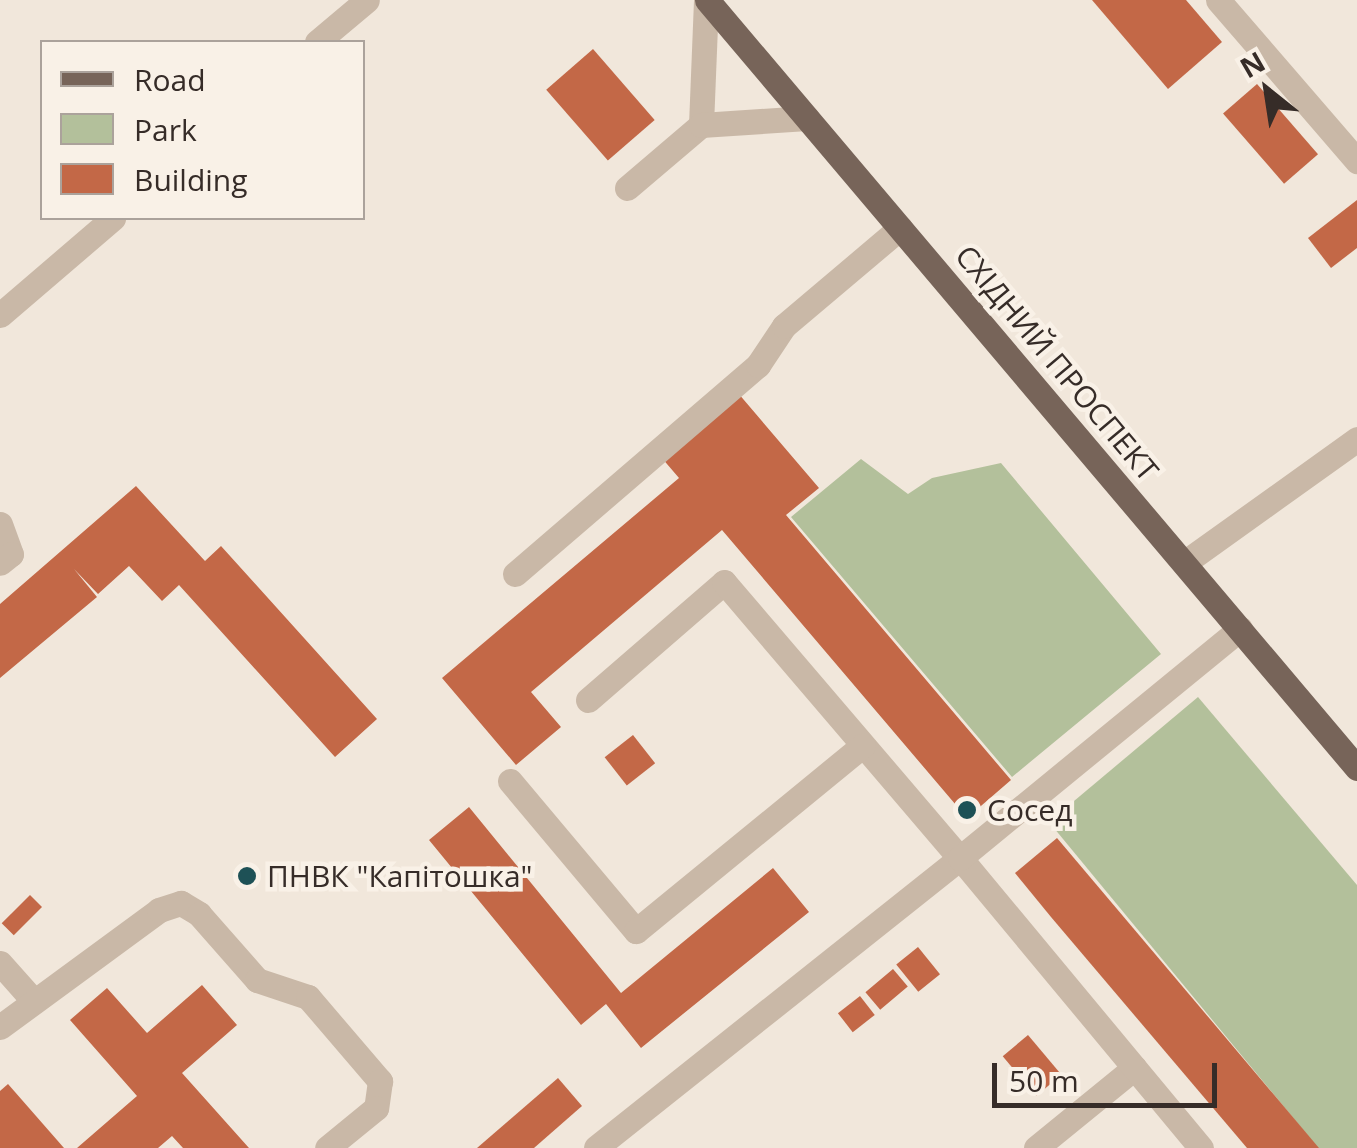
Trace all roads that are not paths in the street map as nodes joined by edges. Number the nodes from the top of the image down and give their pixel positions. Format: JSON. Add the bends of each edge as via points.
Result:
{"nodes":[{"id":1,"x":367,"y":0,"type":"edge"},
{"id":2,"x":706,"y":0,"type":"edge"},
{"id":3,"x":1218,"y":0,"type":"edge"},
{"id":4,"x":319,"y":40,"type":"edge"},
{"id":5,"x":807,"y":118,"type":"junction"},
{"id":6,"x":701,"y":125,"type":"junction"},
{"id":7,"x":1357,"y":161,"type":"edge"},
{"id":8,"x":627,"y":188,"type":"dead end"},
{"id":9,"x":111,"y":220,"type":"edge"},
{"id":10,"x":900,"y":228,"type":"junction"},
{"id":11,"x":0,"y":315,"type":"edge"},
{"id":12,"x":1357,"y":440,"type":"edge"},
{"id":13,"x":0,"y":524,"type":"edge"},
{"id":14,"x":0,"y":563,"type":"edge"},
{"id":15,"x":1184,"y":564,"type":"junction"},
{"id":16,"x":516,"y":574,"type":"dead end"},
{"id":17,"x":1240,"y":630,"type":"junction"},
{"id":18,"x":588,"y":700,"type":"dead end"},
{"id":19,"x":863,"y":744,"type":"junction"},
{"id":20,"x":1357,"y":768,"type":"edge"},
{"id":21,"x":510,"y":781,"type":"dead end"},
{"id":22,"x":960,"y":858,"type":"junction"},
{"id":23,"x":0,"y":963,"type":"edge"},
{"id":24,"x":32,"y":999,"type":"junction"},
{"id":25,"x":0,"y":1028,"type":"edge"},
{"id":26,"x":1134,"y":1068,"type":"junction"},
{"id":27,"x":327,"y":1148,"type":"edge"},
{"id":28,"x":596,"y":1148,"type":"edge"},
{"id":29,"x":1036,"y":1148,"type":"edge"},
{"id":30,"x":1201,"y":1148,"type":"edge"}],
"edges":[{"from":1,"to":4,"type":"street"},
{"from":2,"to":5,"type":"main road","name":"СХІДНИЙ ПРОСПЕКТ"},
{"from":2,"to":6,"type":"street"},
{"from":3,"to":7,"type":"street"},
{"from":5,"to":6,"type":"street"},
{"from":5,"to":10,"type":"main road","name":"СХІДНИЙ ПРОСПЕКТ"},
{"from":6,"to":8,"type":"street"},
{"from":9,"to":11,"type":"street"},
{"from":10,"to":15,"type":"main road","name":"СХІДНИЙ ПРОСПЕКТ"},
{"from":10,"to":16,"type":"street","via":[[784,326],[758,365]]},
{"from":12,"to":15,"type":"street"},
{"from":13,"to":14,"type":"street","via":[[11,554]]},
{"from":15,"to":17,"type":"main road","name":"СХІДНИЙ ПРОСПЕКТ"},
{"from":17,"to":20,"type":"main road","name":"СХІДНИЙ ПРОСПЕКТ"},
{"from":17,"to":22,"type":"street"},
{"from":18,"to":19,"type":"street","via":[[724,582]]},
{"from":19,"to":21,"type":"street","via":[[636,931]]},
{"from":19,"to":22,"type":"street"},
{"from":22,"to":26,"type":"street"},
{"from":22,"to":28,"type":"street"},
{"from":23,"to":24,"type":"street"},
{"from":24,"to":25,"type":"street"},
{"from":24,"to":27,"type":"street","via":[[90,966],[159,910],[181,903],[257,980],[308,997],[380,1081],[376,1108]]},
{"from":26,"to":29,"type":"street"},
{"from":26,"to":30,"type":"street"}]}
